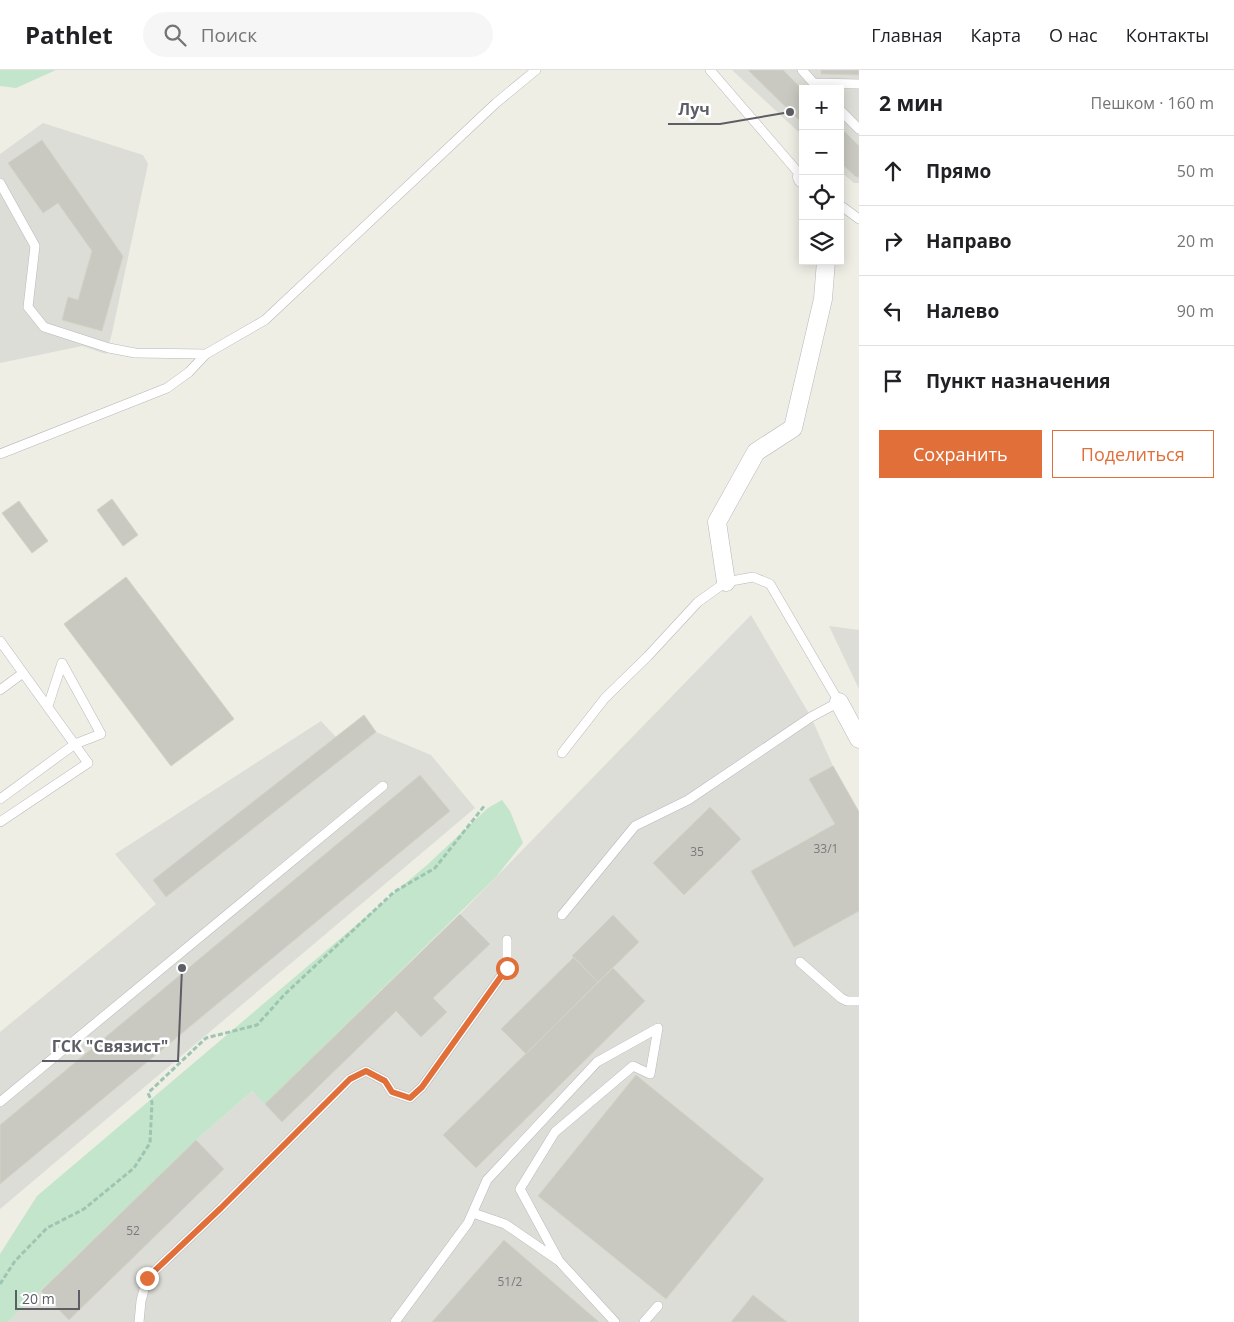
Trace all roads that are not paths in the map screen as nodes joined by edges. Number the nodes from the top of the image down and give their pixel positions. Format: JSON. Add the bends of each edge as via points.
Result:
{"nodes":[{"id":1,"x":536,"y":70,"type":"edge"},
{"id":2,"x":710,"y":70,"type":"edge"},
{"id":3,"x":802,"y":70,"type":"edge"},
{"id":4,"x":859,"y":84,"type":"edge"},
{"id":5,"x":816,"y":85,"type":"edge"},
{"id":6,"x":838,"y":85,"type":"edge"},
{"id":7,"x":844,"y":114,"type":"edge"},
{"id":8,"x":859,"y":129,"type":"edge"},
{"id":9,"x":800,"y":175,"type":"edge"},
{"id":10,"x":0,"y":183,"type":"edge"},
{"id":11,"x":844,"y":208,"type":"edge"},
{"id":12,"x":859,"y":219,"type":"edge"},
{"id":13,"x":826,"y":265,"type":"edge"},
{"id":14,"x":206,"y":354,"type":"junction"},
{"id":15,"x":0,"y":454,"type":"edge"},
{"id":16,"x":726,"y":582,"type":"junction"},
{"id":17,"x":0,"y":641,"type":"edge"},
{"id":18,"x":23,"y":673,"type":"junction"},
{"id":19,"x":0,"y":690,"type":"edge"},
{"id":20,"x":840,"y":702,"type":"junction"},
{"id":21,"x":48,"y":706,"type":"junction"},
{"id":22,"x":859,"y":739,"type":"edge"},
{"id":23,"x":75,"y":744,"type":"junction"},
{"id":24,"x":562,"y":753,"type":"dead end"},
{"id":25,"x":383,"y":786,"type":"dead end"},
{"id":26,"x":0,"y":800,"type":"edge"},
{"id":27,"x":0,"y":822,"type":"edge"},
{"id":28,"x":562,"y":914,"type":"dead end"},
{"id":29,"x":507,"y":940,"type":"dead end"},
{"id":30,"x":800,"y":962,"type":"dead end"},
{"id":31,"x":859,"y":1001,"type":"edge"},
{"id":32,"x":0,"y":1102,"type":"edge"},
{"id":33,"x":473,"y":1213,"type":"junction"},
{"id":34,"x":559,"y":1260,"type":"junction"},
{"id":35,"x":658,"y":1306,"type":"dead end"},
{"id":36,"x":139,"y":1322,"type":"edge"},
{"id":37,"x":396,"y":1322,"type":"edge"},
{"id":38,"x":615,"y":1322,"type":"edge"},
{"id":39,"x":644,"y":1322,"type":"edge"}],
"edges":[{"from":1,"to":14,"type":"lane","via":[[496,103],[265,320]]},
{"from":2,"to":9,"type":"lane"},
{"from":3,"to":5,"type":"lane"},
{"from":4,"to":6,"type":"lane"},
{"from":7,"to":8,"type":"lane"},
{"from":10,"to":14,"type":"lane","via":[[35,246],[28,307],[44,327],[135,353]]},
{"from":11,"to":12,"type":"lane"},
{"from":13,"to":16,"type":"street","via":[[823,299],[792,428],[756,452],[717,522]]},
{"from":14,"to":15,"type":"lane","via":[[167,388]]},
{"from":16,"to":20,"type":"lane","via":[[753,577],[770,584]]},
{"from":16,"to":24,"type":"lane","via":[[698,602],[605,698]]},
{"from":17,"to":18,"type":"lane"},
{"from":18,"to":19,"type":"lane"},
{"from":18,"to":21,"type":"lane"},
{"from":20,"to":22,"type":"street"},
{"from":20,"to":28,"type":"lane","via":[[811,717],[688,800],[636,826]]},
{"from":21,"to":23,"type":"lane"},
{"from":21,"to":23,"type":"lane","via":[[62,663],[101,734]]},
{"from":23,"to":26,"type":"lane"},
{"from":23,"to":27,"type":"lane","via":[[88,763]]},
{"from":25,"to":32,"type":"lane"},
{"from":29,"to":36,"type":"lane","via":[[507,968],[422,1087],[410,1098],[392,1092],[385,1081],[366,1071],[350,1079],[147,1278]]},
{"from":30,"to":31,"type":"lane","via":[[841,998]]},
{"from":33,"to":34,"type":"lane","via":[[505,1224]]},
{"from":33,"to":34,"type":"lane","via":[[487,1180],[597,1062],[658,1028],[650,1074],[633,1066],[582,1108],[555,1132],[520,1189]]},
{"from":33,"to":37,"type":"lane"},
{"from":34,"to":38,"type":"lane"},
{"from":35,"to":39,"type":"lane"}]}
